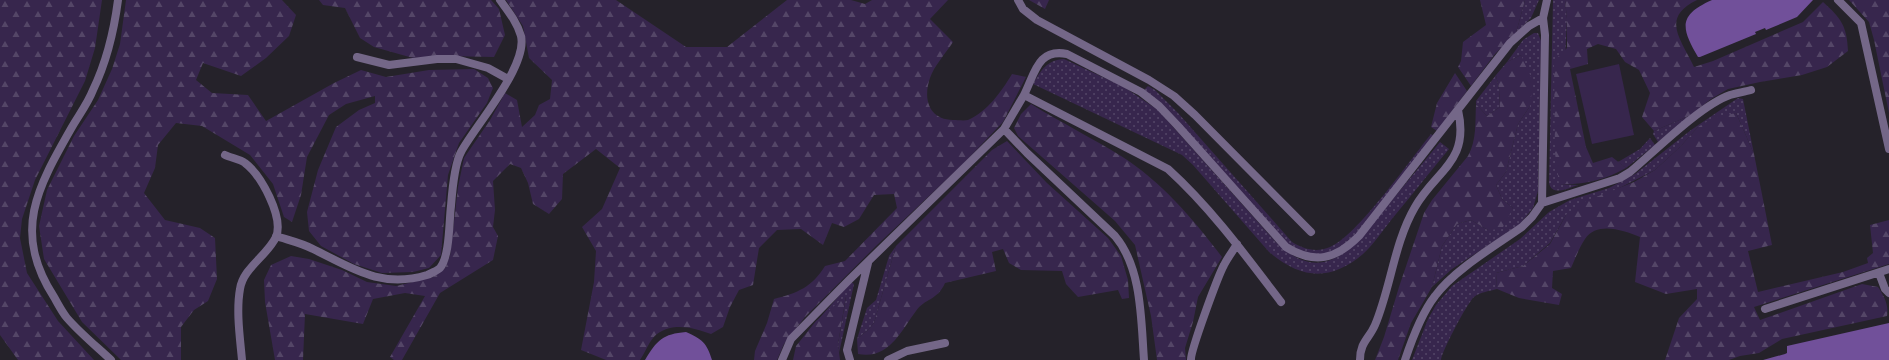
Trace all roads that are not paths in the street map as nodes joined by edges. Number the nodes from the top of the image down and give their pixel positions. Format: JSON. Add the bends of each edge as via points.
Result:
{"nodes":[{"id":1,"x":118,"y":0,"type":"edge"},
{"id":2,"x":500,"y":0,"type":"edge"},
{"id":3,"x":1018,"y":0,"type":"edge"},
{"id":4,"x":1548,"y":0,"type":"edge"},
{"id":5,"x":1838,"y":0,"type":"edge"},
{"id":6,"x":1542,"y":18,"type":"junction"},
{"id":7,"x":358,"y":57,"type":"dead end"},
{"id":8,"x":508,"y":79,"type":"junction"},
{"id":9,"x":1750,"y":90,"type":"dead end"},
{"id":10,"x":1024,"y":94,"type":"junction"},
{"id":11,"x":1458,"y":110,"type":"junction"},
{"id":12,"x":1004,"y":129,"type":"junction"},
{"id":13,"x":1889,"y":149,"type":"edge"},
{"id":14,"x":225,"y":155,"type":"dead end"},
{"id":15,"x":1542,"y":204,"type":"junction"},
{"id":16,"x":1311,"y":232,"type":"dead end"},
{"id":17,"x":276,"y":236,"type":"junction"},
{"id":18,"x":1237,"y":244,"type":"junction"},
{"id":19,"x":868,"y":263,"type":"junction"},
{"id":20,"x":1889,"y":269,"type":"edge"},
{"id":21,"x":1879,"y":273,"type":"junction"},
{"id":22,"x":1889,"y":293,"type":"edge"},
{"id":23,"x":1281,"y":302,"type":"dead end"},
{"id":24,"x":1765,"y":309,"type":"dead end"},
{"id":25,"x":945,"y":343,"type":"dead end"},
{"id":26,"x":111,"y":360,"type":"edge"},
{"id":27,"x":242,"y":360,"type":"edge"},
{"id":28,"x":782,"y":360,"type":"edge"},
{"id":29,"x":850,"y":360,"type":"edge"},
{"id":30,"x":888,"y":360,"type":"edge"},
{"id":31,"x":1144,"y":360,"type":"edge"},
{"id":32,"x":1191,"y":360,"type":"edge"},
{"id":33,"x":1360,"y":360,"type":"edge"},
{"id":34,"x":1405,"y":360,"type":"edge"}],
"edges":[{"from":1,"to":26,"type":"street","via":[[105,62],[93,91],[45,177],[33,211],[32,238],[34,257],[43,279],[67,318]]},
{"from":2,"to":8,"type":"street","via":[[515,21],[521,37],[521,50]]},
{"from":3,"to":16,"type":"street","via":[[1023,9],[1037,20],[1174,96],[1195,114]]},
{"from":4,"to":6,"type":"street"},
{"from":5,"to":13,"type":"street","via":[[1861,23]]},
{"from":6,"to":11,"type":"street","via":[[1510,43]]},
{"from":6,"to":15,"type":"street","via":[[1545,36]]},
{"from":7,"to":8,"type":"street","via":[[388,65],[456,59],[488,68]]},
{"from":8,"to":17,"type":"street","via":[[460,154],[452,192],[446,255],[440,268],[410,278],[382,279],[360,273],[311,248]]},
{"from":9,"to":15,"type":"street","via":[[1728,95],[1713,104],[1620,178]]},
{"from":10,"to":11,"type":"street","via":[[1041,60],[1047,54],[1057,52],[1067,54],[1141,92],[1178,125],[1286,247],[1298,255],[1322,258],[1347,248],[1359,236]]},
{"from":10,"to":12,"type":"street"},
{"from":10,"to":18,"type":"street","via":[[1168,169],[1186,185]]},
{"from":11,"to":33,"type":"street","via":[[1462,124],[1456,154],[1446,170],[1422,197],[1410,217],[1374,326],[1364,341]]},
{"from":12,"to":19,"type":"street"},
{"from":12,"to":31,"type":"street","via":[[1124,247],[1138,293]]},
{"from":14,"to":17,"type":"street","via":[[245,163],[264,184],[272,201]]},
{"from":15,"to":34,"type":"street","via":[[1522,227],[1450,279],[1434,296],[1412,339]]},
{"from":17,"to":27,"type":"street","via":[[246,274],[240,289]]},
{"from":18,"to":23,"type":"street"},
{"from":18,"to":32,"type":"street","via":[[1224,265],[1195,339]]},
{"from":19,"to":28,"type":"street","via":[[791,340]]},
{"from":19,"to":29,"type":"street","via":[[847,350]]},
{"from":20,"to":21,"type":"street"},
{"from":21,"to":22,"type":"street"},
{"from":21,"to":24,"type":"street"},
{"from":25,"to":30,"type":"street","via":[[907,351]]}]}
